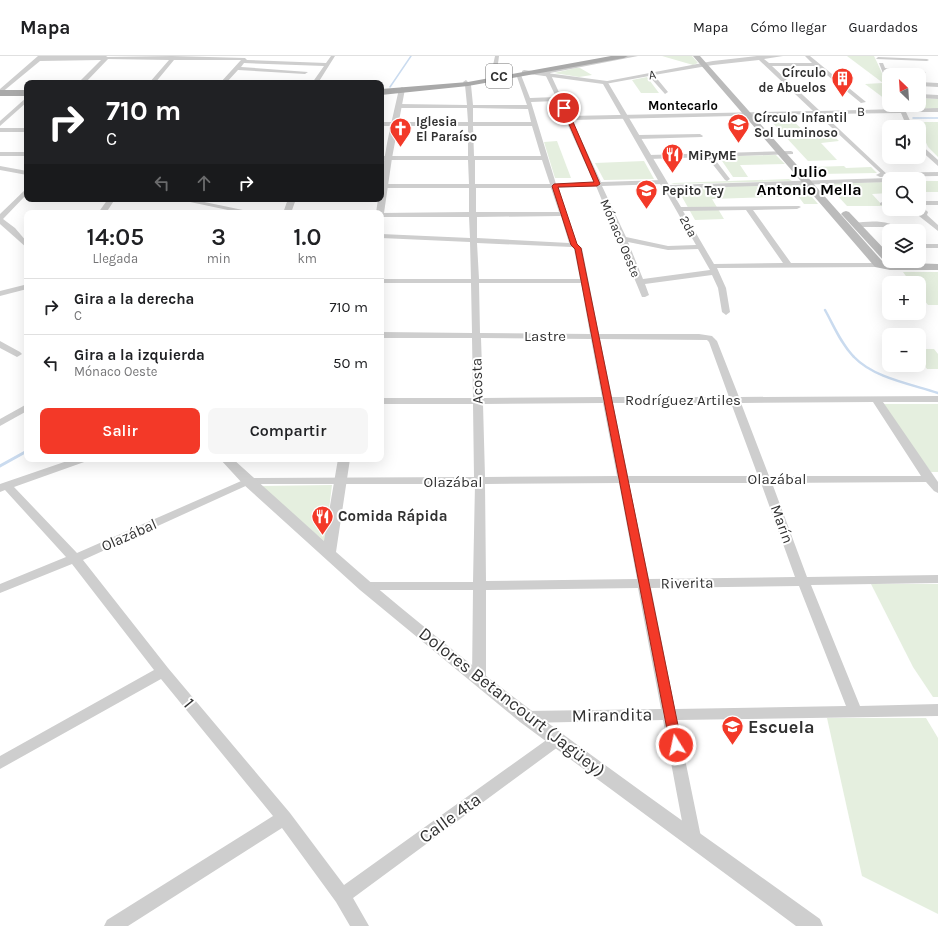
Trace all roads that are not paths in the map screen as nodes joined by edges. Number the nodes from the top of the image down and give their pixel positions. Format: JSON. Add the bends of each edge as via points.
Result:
{"nodes":[{"id":1,"x":333,"y":56,"type":"edge"},
{"id":2,"x":497,"y":56,"type":"edge"},
{"id":3,"x":616,"y":56,"type":"edge"},
{"id":4,"x":624,"y":56,"type":"edge"},
{"id":5,"x":636,"y":56,"type":"edge"},
{"id":6,"x":696,"y":56,"type":"edge"},
{"id":7,"x":781,"y":56,"type":"edge"},
{"id":8,"x":807,"y":56,"type":"edge"},
{"id":9,"x":40,"y":57,"type":"edge"},
{"id":10,"x":107,"y":57,"type":"edge"},
{"id":11,"x":174,"y":57,"type":"edge"},
{"id":12,"x":878,"y":57,"type":"edge"},
{"id":13,"x":246,"y":58,"type":"edge"},
{"id":14,"x":758,"y":58,"type":"junction"},
{"id":15,"x":584,"y":60,"type":"edge"},
{"id":16,"x":927,"y":60,"type":"dead end"},
{"id":17,"x":705,"y":61,"type":"edge"},
{"id":18,"x":817,"y":64,"type":"junction"},
{"id":19,"x":327,"y":65,"type":"junction"},
{"id":20,"x":766,"y":65,"type":"junction"},
{"id":21,"x":236,"y":68,"type":"junction"},
{"id":22,"x":883,"y":68,"type":"edge"},
{"id":23,"x":304,"y":72,"type":"dead end"},
{"id":24,"x":524,"y":74,"type":"junction"},
{"id":25,"x":650,"y":74,"type":"junction"},
{"id":26,"x":549,"y":75,"type":"junction"},
{"id":27,"x":493,"y":78,"type":"junction"},
{"id":28,"x":84,"y":80,"type":"edge"},
{"id":29,"x":155,"y":80,"type":"edge"},
{"id":30,"x":226,"y":80,"type":"edge"},
{"id":31,"x":317,"y":80,"type":"edge"},
{"id":32,"x":467,"y":83,"type":"junction"},
{"id":33,"x":606,"y":83,"type":"junction"},
{"id":34,"x":926,"y":84,"type":"edge"},
{"id":35,"x":938,"y":85,"type":"edge"},
{"id":36,"x":402,"y":90,"type":"junction"},
{"id":37,"x":1,"y":91,"type":"edge"},
{"id":38,"x":384,"y":91,"type":"edge"},
{"id":39,"x":24,"y":92,"type":"edge"},
{"id":40,"x":665,"y":92,"type":"dead end"},
{"id":41,"x":926,"y":96,"type":"edge"},
{"id":42,"x":938,"y":97,"type":"edge"},
{"id":43,"x":560,"y":99,"type":"junction"},
{"id":44,"x":24,"y":102,"type":"edge"},
{"id":45,"x":863,"y":102,"type":"dead end"},
{"id":46,"x":530,"y":103,"type":"junction"},
{"id":47,"x":399,"y":106,"type":"junction"},
{"id":48,"x":470,"y":106,"type":"junction"},
{"id":49,"x":882,"y":108,"type":"edge"},
{"id":50,"x":926,"y":109,"type":"edge"},
{"id":51,"x":938,"y":110,"type":"edge"},
{"id":52,"x":818,"y":112,"type":"junction"},
{"id":53,"x":752,"y":114,"type":"junction"},
{"id":54,"x":626,"y":116,"type":"junction"},
{"id":55,"x":569,"y":118,"type":"junction"},
{"id":56,"x":0,"y":124,"type":"edge"},
{"id":57,"x":384,"y":124,"type":"edge"},
{"id":58,"x":395,"y":124,"type":"junction"},
{"id":59,"x":469,"y":124,"type":"junction"},
{"id":60,"x":536,"y":124,"type":"junction"},
{"id":61,"x":0,"y":130,"type":"edge"},
{"id":62,"x":24,"y":130,"type":"edge"},
{"id":63,"x":700,"y":136,"type":"dead end"},
{"id":64,"x":638,"y":138,"type":"junction"},
{"id":65,"x":926,"y":152,"type":"edge"},
{"id":66,"x":781,"y":153,"type":"junction"},
{"id":67,"x":791,"y":153,"type":"junction"},
{"id":68,"x":0,"y":154,"type":"edge"},
{"id":69,"x":24,"y":154,"type":"edge"},
{"id":70,"x":708,"y":156,"type":"junction"},
{"id":71,"x":649,"y":157,"type":"junction"},
{"id":72,"x":384,"y":158,"type":"edge"},
{"id":73,"x":471,"y":158,"type":"junction"},
{"id":74,"x":545,"y":158,"type":"junction"},
{"id":75,"x":938,"y":164,"type":"edge"},
{"id":76,"x":0,"y":168,"type":"edge"},
{"id":77,"x":24,"y":172,"type":"edge"},
{"id":78,"x":882,"y":173,"type":"edge"},
{"id":79,"x":938,"y":174,"type":"edge"},
{"id":80,"x":926,"y":175,"type":"edge"},
{"id":81,"x":882,"y":178,"type":"edge"},
{"id":82,"x":727,"y":179,"type":"junction"},
{"id":83,"x":808,"y":179,"type":"junction"},
{"id":84,"x":938,"y":179,"type":"edge"},
{"id":85,"x":926,"y":180,"type":"edge"},
{"id":86,"x":597,"y":184,"type":"junction"},
{"id":87,"x":665,"y":184,"type":"junction"},
{"id":88,"x":385,"y":186,"type":"junction"},
{"id":89,"x":472,"y":186,"type":"junction"},
{"id":90,"x":554,"y":186,"type":"junction"},
{"id":91,"x":384,"y":192,"type":"edge"},
{"id":92,"x":24,"y":193,"type":"edge"},
{"id":93,"x":199,"y":203,"type":"edge"},
{"id":94,"x":926,"y":203,"type":"edge"},
{"id":95,"x":938,"y":203,"type":"edge"},
{"id":96,"x":797,"y":206,"type":"dead end"},
{"id":97,"x":748,"y":208,"type":"junction"},
{"id":98,"x":679,"y":209,"type":"junction"},
{"id":99,"x":237,"y":210,"type":"edge"},
{"id":100,"x":384,"y":214,"type":"edge"},
{"id":101,"x":472,"y":214,"type":"junction"},
{"id":102,"x":563,"y":214,"type":"junction"},
{"id":103,"x":923,"y":216,"type":"edge"},
{"id":104,"x":0,"y":218,"type":"edge"},
{"id":105,"x":0,"y":221,"type":"edge"},
{"id":106,"x":882,"y":225,"type":"edge"},
{"id":107,"x":857,"y":226,"type":"junction"},
{"id":108,"x":938,"y":229,"type":"edge"},
{"id":109,"x":384,"y":236,"type":"edge"},
{"id":110,"x":623,"y":239,"type":"junction"},
{"id":111,"x":474,"y":240,"type":"junction"},
{"id":112,"x":24,"y":243,"type":"edge"},
{"id":113,"x":574,"y":245,"type":"junction"},
{"id":114,"x":926,"y":246,"type":"edge"},
{"id":115,"x":938,"y":246,"type":"edge"},
{"id":116,"x":700,"y":247,"type":"junction"},
{"id":117,"x":882,"y":253,"type":"edge"},
{"id":118,"x":926,"y":262,"type":"edge"},
{"id":119,"x":938,"y":262,"type":"edge"},
{"id":120,"x":882,"y":264,"type":"edge"},
{"id":121,"x":788,"y":265,"type":"junction"},
{"id":122,"x":879,"y":265,"type":"junction"},
{"id":123,"x":938,"y":267,"type":"edge"},
{"id":124,"x":713,"y":269,"type":"junction"},
{"id":125,"x":384,"y":281,"type":"edge"},
{"id":126,"x":474,"y":281,"type":"junction"},
{"id":127,"x":584,"y":281,"type":"junction"},
{"id":128,"x":639,"y":282,"type":"junction"},
{"id":129,"x":24,"y":288,"type":"edge"},
{"id":130,"x":0,"y":294,"type":"edge"},
{"id":131,"x":645,"y":295,"type":"dead end"},
{"id":132,"x":726,"y":312,"type":"dead end"},
{"id":133,"x":384,"y":335,"type":"edge"},
{"id":134,"x":476,"y":336,"type":"junction"},
{"id":135,"x":595,"y":336,"type":"junction"},
{"id":136,"x":709,"y":338,"type":"joint"},
{"id":137,"x":0,"y":344,"type":"edge"},
{"id":138,"x":17,"y":354,"type":"dead end"},
{"id":139,"x":876,"y":399,"type":"junction"},
{"id":140,"x":734,"y":400,"type":"junction"},
{"id":141,"x":938,"y":400,"type":"edge"},
{"id":142,"x":608,"y":401,"type":"junction"},
{"id":143,"x":384,"y":402,"type":"edge"},
{"id":144,"x":478,"y":402,"type":"junction"},
{"id":145,"x":24,"y":409,"type":"edge"},
{"id":146,"x":0,"y":423,"type":"edge"},
{"id":147,"x":75,"y":462,"type":"edge"},
{"id":148,"x":229,"y":462,"type":"edge"},
{"id":149,"x":344,"y":462,"type":"edge"},
{"id":150,"x":929,"y":479,"type":"junction"},
{"id":151,"x":623,"y":480,"type":"junction"},
{"id":152,"x":765,"y":480,"type":"junction"},
{"id":153,"x":248,"y":481,"type":"junction"},
{"id":154,"x":341,"y":482,"type":"junction"},
{"id":155,"x":480,"y":482,"type":"junction"},
{"id":156,"x":4,"y":488,"type":"edge"},
{"id":157,"x":938,"y":489,"type":"edge"},
{"id":158,"x":329,"y":553,"type":"junction"},
{"id":159,"x":75,"y":559,"type":"junction"},
{"id":160,"x":938,"y":579,"type":"edge"},
{"id":161,"x":803,"y":581,"type":"junction"},
{"id":162,"x":643,"y":584,"type":"junction"},
{"id":163,"x":365,"y":586,"type":"junction"},
{"id":164,"x":480,"y":586,"type":"junction"},
{"id":165,"x":0,"y":589,"type":"edge"},
{"id":166,"x":163,"y":672,"type":"junction"},
{"id":167,"x":480,"y":679,"type":"junction"},
{"id":168,"x":855,"y":710,"type":"junction"},
{"id":169,"x":938,"y":710,"type":"edge"},
{"id":170,"x":670,"y":714,"type":"junction"},
{"id":171,"x":526,"y":717,"type":"junction"},
{"id":172,"x":557,"y":740,"type":"junction"},
{"id":173,"x":0,"y":763,"type":"edge"},
{"id":174,"x":284,"y":818,"type":"junction"},
{"id":175,"x":693,"y":837,"type":"junction"},
{"id":176,"x":342,"y":896,"type":"junction"},
{"id":177,"x":113,"y":926,"type":"edge"},
{"id":178,"x":360,"y":926,"type":"edge"},
{"id":179,"x":813,"y":926,"type":"edge"}],
"edges":[{"from":1,"to":19,"type":"street"},
{"from":2,"to":27,"type":"street"},
{"from":3,"to":15,"type":"main road","number":"CC"},
{"from":4,"to":15,"type":"main road","number":"CC"},
{"from":5,"to":26,"type":"street"},
{"from":6,"to":17,"type":"main road"},
{"from":7,"to":14,"type":"street","name":"A"},
{"from":8,"to":18,"type":"street"},
{"from":9,"to":10,"type":"street"},
{"from":9,"to":37,"type":"street"},
{"from":10,"to":11,"type":"street"},
{"from":10,"to":28,"type":"street"},
{"from":11,"to":13,"type":"street"},
{"from":11,"to":29,"type":"street"},
{"from":12,"to":16,"type":"street"},
{"from":12,"to":22,"type":"street"},
{"from":13,"to":19,"type":"street"},
{"from":13,"to":21,"type":"street"},
{"from":14,"to":17,"type":"street","name":"A"},
{"from":14,"to":20,"type":"street"},
{"from":15,"to":24,"type":"main road","number":"CC"},
{"from":17,"to":25,"type":"street","name":"A"},
{"from":17,"to":53,"type":"main road"},
{"from":18,"to":20,"type":"street"},
{"from":18,"to":45,"type":"street"},
{"from":19,"to":31,"type":"street"},
{"from":20,"to":52,"type":"street"},
{"from":21,"to":23,"type":"street"},
{"from":21,"to":30,"type":"street"},
{"from":24,"to":26,"type":"street","name":"A"},
{"from":24,"to":26,"type":"street","name":"A"},
{"from":24,"to":27,"type":"main road","number":"CC"},
{"from":24,"to":46,"type":"street"},
{"from":25,"to":33,"type":"street","name":"A"},
{"from":25,"to":40,"type":"street"},
{"from":26,"to":33,"type":"street","name":"A"},
{"from":26,"to":43,"type":"street","name":"Mónaco Oeste"},
{"from":27,"to":32,"type":"main road","number":"CC"},
{"from":32,"to":36,"type":"main road","number":"CC"},
{"from":32,"to":48,"type":"street","name":"Acosta"},
{"from":33,"to":54,"type":"street","name":"2da"},
{"from":34,"to":35,"type":"street"},
{"from":36,"to":38,"type":"main road","number":"CC"},
{"from":36,"to":47,"type":"street"},
{"from":37,"to":39,"type":"main road"},
{"from":41,"to":42,"type":"street"},
{"from":43,"to":46,"type":"street"},
{"from":43,"to":55,"type":"street","name":"Mónaco Oeste"},
{"from":44,"to":56,"type":"street"},
{"from":46,"to":48,"type":"street"},
{"from":46,"to":60,"type":"street"},
{"from":47,"to":48,"type":"street"},
{"from":47,"to":58,"type":"street"},
{"from":48,"to":59,"type":"street","name":"Acosta"},
{"from":49,"to":52,"type":"street","name":"B"},
{"from":50,"to":51,"type":"street","name":"B"},
{"from":52,"to":53,"type":"street","name":"B"},
{"from":52,"to":78,"type":"street"},
{"from":53,"to":54,"type":"street","name":"B"},
{"from":53,"to":66,"type":"main road"},
{"from":53,"to":67,"type":"main road"},
{"from":54,"to":55,"type":"street","name":"B"},
{"from":54,"to":64,"type":"street","name":"2da"},
{"from":55,"to":86,"type":"street","name":"Mónaco Oeste"},
{"from":57,"to":58,"type":"street"},
{"from":58,"to":59,"type":"street"},
{"from":58,"to":72,"type":"street"},
{"from":59,"to":60,"type":"street"},
{"from":59,"to":73,"type":"street","name":"Acosta"},
{"from":60,"to":74,"type":"street"},
{"from":61,"to":62,"type":"street"},
{"from":63,"to":64,"type":"street"},
{"from":64,"to":71,"type":"street","name":"2da"},
{"from":65,"to":75,"type":"street"},
{"from":66,"to":67,"type":"street"},
{"from":66,"to":70,"type":"street"},
{"from":66,"to":83,"type":"main road"},
{"from":67,"to":83,"type":"main road"},
{"from":68,"to":69,"type":"street"},
{"from":70,"to":71,"type":"street"},
{"from":70,"to":82,"type":"street"},
{"from":71,"to":87,"type":"street","name":"2da"},
{"from":72,"to":73,"type":"street"},
{"from":72,"to":88,"type":"street"},
{"from":73,"to":74,"type":"street"},
{"from":73,"to":89,"type":"street","name":"Acosta"},
{"from":74,"to":90,"type":"street"},
{"from":76,"to":77,"type":"street"},
{"from":79,"to":80,"type":"street"},
{"from":81,"to":83,"type":"street"},
{"from":82,"to":83,"type":"street"},
{"from":82,"to":87,"type":"street"},
{"from":83,"to":87,"type":"street"},
{"from":83,"to":107,"type":"main road"},
{"from":83,"to":122,"type":"main road"},
{"from":84,"to":85,"type":"street"},
{"from":86,"to":87,"type":"street"},
{"from":86,"to":90,"type":"street"},
{"from":86,"to":110,"type":"street","name":"Mónaco Oeste"},
{"from":87,"to":98,"type":"street","name":"2da"},
{"from":88,"to":89,"type":"street"},
{"from":88,"to":91,"type":"street"},
{"from":89,"to":90,"type":"street"},
{"from":89,"to":101,"type":"street","name":"Acosta"},
{"from":90,"to":102,"type":"street"},
{"from":92,"to":104,"type":"street"},
{"from":93,"to":99,"type":"street"},
{"from":94,"to":95,"type":"street"},
{"from":96,"to":97,"type":"street"},
{"from":97,"to":98,"type":"street"},
{"from":97,"to":121,"type":"street"},
{"from":98,"to":116,"type":"street","name":"2da"},
{"from":100,"to":101,"type":"street"},
{"from":101,"to":102,"type":"street"},
{"from":101,"to":111,"type":"street","name":"Acosta"},
{"from":102,"to":113,"type":"street"},
{"from":103,"to":108,"type":"street"},
{"from":105,"to":112,"type":"street"},
{"from":106,"to":107,"type":"street"},
{"from":107,"to":117,"type":"main road"},
{"from":109,"to":111,"type":"street"},
{"from":110,"to":116,"type":"street","via":[[668,248]]},
{"from":110,"to":128,"type":"street","name":"Mónaco Oeste"},
{"from":111,"to":113,"type":"street"},
{"from":111,"to":126,"type":"street","name":"Acosta"},
{"from":113,"to":127,"type":"street","via":[[578,248]]},
{"from":114,"to":115,"type":"street"},
{"from":116,"to":124,"type":"street","name":"2da"},
{"from":118,"to":119,"type":"main road"},
{"from":120,"to":122,"type":"street"},
{"from":121,"to":122,"type":"street"},
{"from":121,"to":124,"type":"street"},
{"from":122,"to":123,"type":"main road","via":[[890,268]]},
{"from":124,"to":128,"type":"street"},
{"from":124,"to":132,"type":"street","name":"2da","via":[[722,288]]},
{"from":125,"to":126,"type":"street"},
{"from":126,"to":127,"type":"street"},
{"from":126,"to":134,"type":"street","name":"Acosta"},
{"from":127,"to":135,"type":"street"},
{"from":128,"to":131,"type":"street","name":"Mónaco Oeste"},
{"from":129,"to":130,"type":"street"},
{"from":133,"to":134,"type":"street","name":"Lastre"},
{"from":134,"to":135,"type":"street","name":"Lastre"},
{"from":134,"to":144,"type":"street","name":"Acosta"},
{"from":135,"to":136,"type":"street","name":"Lastre"},
{"from":135,"to":142,"type":"street"},
{"from":136,"to":140,"type":"street","name":"Marín","via":[[713,341]]},
{"from":137,"to":138,"type":"street"},
{"from":139,"to":140,"type":"street","name":"Rodríguez Artiles"},
{"from":139,"to":141,"type":"street","name":"Rodríguez Artiles"},
{"from":139,"to":150,"type":"street"},
{"from":140,"to":142,"type":"street","name":"Rodríguez Artiles"},
{"from":140,"to":152,"type":"street","name":"Marín"},
{"from":142,"to":144,"type":"street","name":"Rodríguez Artiles"},
{"from":142,"to":151,"type":"street"},
{"from":143,"to":144,"type":"street","name":"Rodríguez Artiles"},
{"from":144,"to":155,"type":"street","name":"Acosta"},
{"from":145,"to":146,"type":"street"},
{"from":147,"to":156,"type":"street"},
{"from":148,"to":153,"type":"street","name":"Dolores Betancourt (Jagüey)"},
{"from":149,"to":154,"type":"street"},
{"from":150,"to":152,"type":"street","name":"Olazábal"},
{"from":150,"to":157,"type":"street"},
{"from":151,"to":152,"type":"street","name":"Olazábal"},
{"from":151,"to":155,"type":"street","name":"Olazábal"},
{"from":151,"to":162,"type":"street"},
{"from":152,"to":161,"type":"street","name":"Marín"},
{"from":153,"to":154,"type":"street","name":"Olazábal"},
{"from":153,"to":158,"type":"street","name":"Dolores Betancourt (Jagüey)"},
{"from":153,"to":159,"type":"street","name":"Olazábal"},
{"from":154,"to":155,"type":"street","name":"Olazábal"},
{"from":154,"to":158,"type":"street"},
{"from":155,"to":164,"type":"street","name":"Acosta"},
{"from":156,"to":159,"type":"street","name":"1"},
{"from":158,"to":163,"type":"street","name":"Dolores Betancourt (Jagüey)"},
{"from":159,"to":165,"type":"street","name":"Olazábal"},
{"from":159,"to":166,"type":"street","name":"1"},
{"from":160,"to":161,"type":"street","name":"Riverita"},
{"from":161,"to":162,"type":"street","name":"Riverita"},
{"from":161,"to":168,"type":"street","name":"Marín"},
{"from":162,"to":164,"type":"street","name":"Riverita"},
{"from":162,"to":170,"type":"street"},
{"from":163,"to":164,"type":"street","name":"Riverita"},
{"from":163,"to":167,"type":"street","name":"Dolores Betancourt (Jagüey)"},
{"from":164,"to":167,"type":"street","name":"Acosta"},
{"from":166,"to":173,"type":"street"},
{"from":166,"to":174,"type":"street","name":"1"},
{"from":167,"to":171,"type":"street","name":"Dolores Betancourt (Jagüey)"},
{"from":168,"to":169,"type":"street","name":"Mirandita"},
{"from":168,"to":170,"type":"street","name":"Mirandita"},
{"from":170,"to":171,"type":"street","name":"Mirandita"},
{"from":170,"to":175,"type":"street"},
{"from":171,"to":172,"type":"street","name":"Dolores Betancourt (Jagüey)"},
{"from":172,"to":175,"type":"street","name":"Dolores Betancourt (Jagüey)"},
{"from":172,"to":176,"type":"street","name":"Calle 4ta"},
{"from":174,"to":176,"type":"street","name":"1"},
{"from":174,"to":177,"type":"street"},
{"from":175,"to":179,"type":"street","name":"Dolores Betancourt (Jagüey)"},
{"from":176,"to":178,"type":"street","name":"1"}]}
